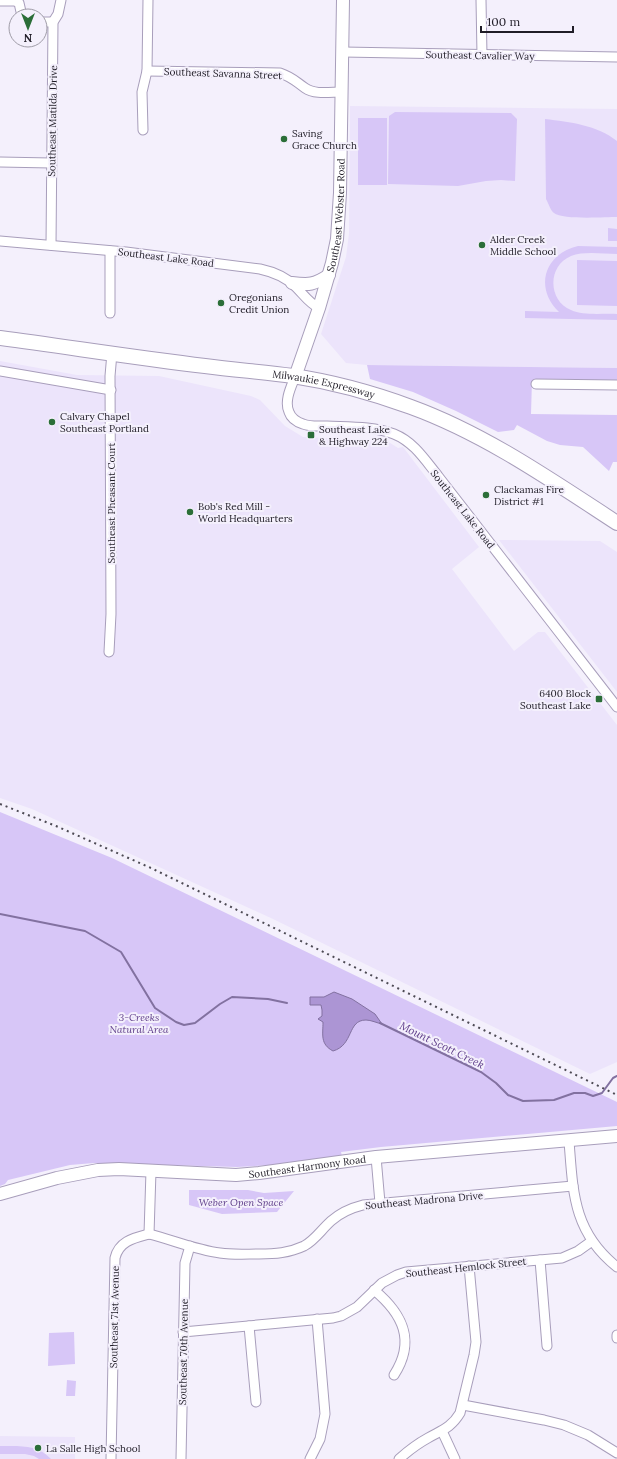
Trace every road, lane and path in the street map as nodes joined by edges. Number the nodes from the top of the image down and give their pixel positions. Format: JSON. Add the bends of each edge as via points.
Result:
{"nodes":[{"id":1,"x":61,"y":0,"type":"edge"},
{"id":2,"x":148,"y":0,"type":"edge"},
{"id":3,"x":343,"y":0,"type":"edge"},
{"id":4,"x":481,"y":0,"type":"edge"},
{"id":5,"x":0,"y":1,"type":"edge"},
{"id":6,"x":20,"y":8,"type":"edge"},
{"id":7,"x":48,"y":22,"type":"edge"},
{"id":8,"x":53,"y":22,"type":"junction"},
{"id":9,"x":342,"y":52,"type":"junction"},
{"id":10,"x":482,"y":55,"type":"junction"},
{"id":11,"x":617,"y":57,"type":"edge"},
{"id":12,"x":147,"y":71,"type":"junction"},
{"id":13,"x":342,"y":92,"type":"junction"},
{"id":14,"x":142,"y":130,"type":"dead end"},
{"id":15,"x":0,"y":162,"type":"edge"},
{"id":16,"x":51,"y":163,"type":"junction"},
{"id":17,"x":0,"y":241,"type":"edge"},
{"id":18,"x":51,"y":245,"type":"junction"},
{"id":19,"x":110,"y":251,"type":"junction"},
{"id":20,"x":329,"y":275,"type":"junction"},
{"id":21,"x":292,"y":283,"type":"junction"},
{"id":22,"x":320,"y":308,"type":"junction"},
{"id":23,"x":110,"y":313,"type":"dead end"},
{"id":24,"x":0,"y":338,"type":"edge"},
{"id":25,"x":112,"y":353,"type":"junction"},
{"id":26,"x":0,"y":370,"type":"edge"},
{"id":27,"x":295,"y":376,"type":"junction"},
{"id":28,"x":536,"y":384,"type":"dead end"},
{"id":29,"x":617,"y":385,"type":"edge"},
{"id":30,"x":111,"y":390,"type":"junction"},
{"id":31,"x":617,"y":523,"type":"edge"},
{"id":32,"x":109,"y":652,"type":"dead end"},
{"id":33,"x":617,"y":707,"type":"edge"},
{"id":34,"x":617,"y":1136,"type":"edge"},
{"id":35,"x":569,"y":1141,"type":"junction"},
{"id":36,"x":376,"y":1157,"type":"junction"},
{"id":37,"x":151,"y":1171,"type":"junction"},
{"id":38,"x":573,"y":1186,"type":"junction"},
{"id":39,"x":0,"y":1194,"type":"edge"},
{"id":40,"x":380,"y":1203,"type":"junction"},
{"id":41,"x":149,"y":1234,"type":"junction"},
{"id":42,"x":592,"y":1241,"type":"junction"},
{"id":43,"x":190,"y":1246,"type":"junction"},
{"id":44,"x":540,"y":1260,"type":"junction"},
{"id":45,"x":469,"y":1266,"type":"junction"},
{"id":46,"x":617,"y":1267,"type":"edge"},
{"id":47,"x":374,"y":1290,"type":"junction"},
{"id":48,"x":317,"y":1320,"type":"junction"},
{"id":49,"x":248,"y":1326,"type":"junction"},
{"id":50,"x":183,"y":1332,"type":"junction"},
{"id":51,"x":617,"y":1335,"type":"edge"},
{"id":52,"x":617,"y":1338,"type":"edge"},
{"id":53,"x":547,"y":1346,"type":"dead end"},
{"id":54,"x":394,"y":1375,"type":"dead end"},
{"id":55,"x":256,"y":1402,"type":"dead end"},
{"id":56,"x":463,"y":1405,"type":"junction"},
{"id":57,"x":442,"y":1431,"type":"junction"},
{"id":58,"x":617,"y":1452,"type":"edge"},
{"id":59,"x":111,"y":1459,"type":"edge"},
{"id":60,"x":181,"y":1459,"type":"edge"},
{"id":61,"x":310,"y":1459,"type":"edge"},
{"id":62,"x":399,"y":1459,"type":"edge"},
{"id":63,"x":454,"y":1459,"type":"edge"}],
"edges":[{"from":1,"to":8,"type":"street","name":"Southeast Matilda Drive"},
{"from":2,"to":12,"type":"street"},
{"from":3,"to":9,"type":"main road","name":"Southeast Webster Road"},
{"from":4,"to":10,"type":"street"},
{"from":5,"to":6,"type":"street","via":[[15,1],[19,3]]},
{"from":7,"to":8,"type":"street"},
{"from":8,"to":16,"type":"street","name":"Southeast Matilda Drive"},
{"from":9,"to":10,"type":"street","name":"Southeast Cavalier Way"},
{"from":9,"to":13,"type":"main road","name":"Southeast Webster Road"},
{"from":10,"to":11,"type":"street","name":"Southeast Cavalier Way"},
{"from":12,"to":13,"type":"street","name":"Southeast Savanna Street","via":[[280,73],[292,77],[312,91]]},
{"from":12,"to":14,"type":"street","via":[[142,92]]},
{"from":13,"to":20,"type":"main road","name":"Southeast Webster Road","via":[[338,221]]},
{"from":15,"to":16,"type":"street"},
{"from":16,"to":18,"type":"street","name":"Southeast Matilda Drive"},
{"from":17,"to":18,"type":"street","name":"Southeast Lake Road"},
{"from":18,"to":19,"type":"street","name":"Southeast Lake Road"},
{"from":19,"to":21,"type":"street","name":"Southeast Lake Road","via":[[253,268],[278,274]]},
{"from":19,"to":23,"type":"street"},
{"from":20,"to":21,"type":"main road","via":[[312,284]]},
{"from":20,"to":22,"type":"main road","name":"Southeast Webster Road"},
{"from":21,"to":22,"type":"street","name":"Southeast Lake Road","via":[[311,303]]},
{"from":22,"to":27,"type":"main road","name":"Southeast Webster Road"},
{"from":24,"to":25,"type":"highway","name":"Milwaukie Expressway"},
{"from":25,"to":27,"type":"highway","name":"Milwaukie Expressway"},
{"from":25,"to":30,"type":"street","name":"Southeast Pheasant Court"},
{"from":26,"to":30,"type":"street"},
{"from":27,"to":31,"type":"highway","name":"Milwaukie Expressway","via":[[366,392],[441,419],[549,478]]},
{"from":27,"to":33,"type":"street","name":"Southeast Lake Road","via":[[287,404],[289,412],[297,422],[306,425],[360,427],[385,431],[399,436],[412,445]]},
{"from":28,"to":29,"type":"street"},
{"from":30,"to":32,"type":"street","name":"Southeast Pheasant Court","via":[[112,614]]},
{"from":34,"to":35,"type":"main road","name":"Southeast Harmony Road"},
{"from":35,"to":36,"type":"main road","name":"Southeast Harmony Road"},
{"from":35,"to":38,"type":"street"},
{"from":36,"to":37,"type":"main road","name":"Southeast Harmony Road","via":[[259,1173]]},
{"from":36,"to":40,"type":"street"},
{"from":37,"to":39,"type":"main road","name":"Southeast Harmony Road","via":[[119,1169],[87,1172]]},
{"from":37,"to":41,"type":"street"},
{"from":38,"to":40,"type":"street","name":"Southeast Madrona Drive"},
{"from":38,"to":42,"type":"street","via":[[579,1215]]},
{"from":40,"to":43,"type":"street","name":"Southeast Madrona Drive","via":[[345,1211],[309,1242],[287,1252],[230,1254]]},
{"from":41,"to":43,"type":"street","name":"Southeast Madrona Drive"},
{"from":41,"to":59,"type":"street","name":"Southeast 71st Avenue","via":[[126,1241],[119,1248],[115,1258]]},
{"from":42,"to":44,"type":"street","name":"Southeast Hemlock Street","via":[[570,1255]]},
{"from":42,"to":46,"type":"street"},
{"from":43,"to":50,"type":"street","name":"Southeast 70th Avenue","via":[[185,1262]]},
{"from":44,"to":45,"type":"street","name":"Southeast Hemlock Street"},
{"from":44,"to":53,"type":"street"},
{"from":45,"to":47,"type":"street","name":"Southeast Hemlock Street","via":[[406,1272],[389,1279]]},
{"from":45,"to":56,"type":"street","via":[[476,1342]]},
{"from":47,"to":48,"type":"street","name":"Southeast Hemlock Street","via":[[363,1302],[348,1312],[333,1318]]},
{"from":47,"to":54,"type":"street","via":[[394,1309],[402,1326],[404,1351]]},
{"from":48,"to":49,"type":"street","name":"Southeast Hemlock Street"},
{"from":48,"to":61,"type":"street","via":[[325,1414],[320,1439]]},
{"from":49,"to":50,"type":"street","name":"Southeast Hemlock Street"},
{"from":49,"to":55,"type":"street"},
{"from":50,"to":60,"type":"street","name":"Southeast 70th Avenue"},
{"from":51,"to":52,"type":"street"},
{"from":56,"to":57,"type":"street","via":[[455,1421]]},
{"from":56,"to":58,"type":"street","via":[[564,1425]]},
{"from":57,"to":62,"type":"street"},
{"from":57,"to":63,"type":"street"}]}
